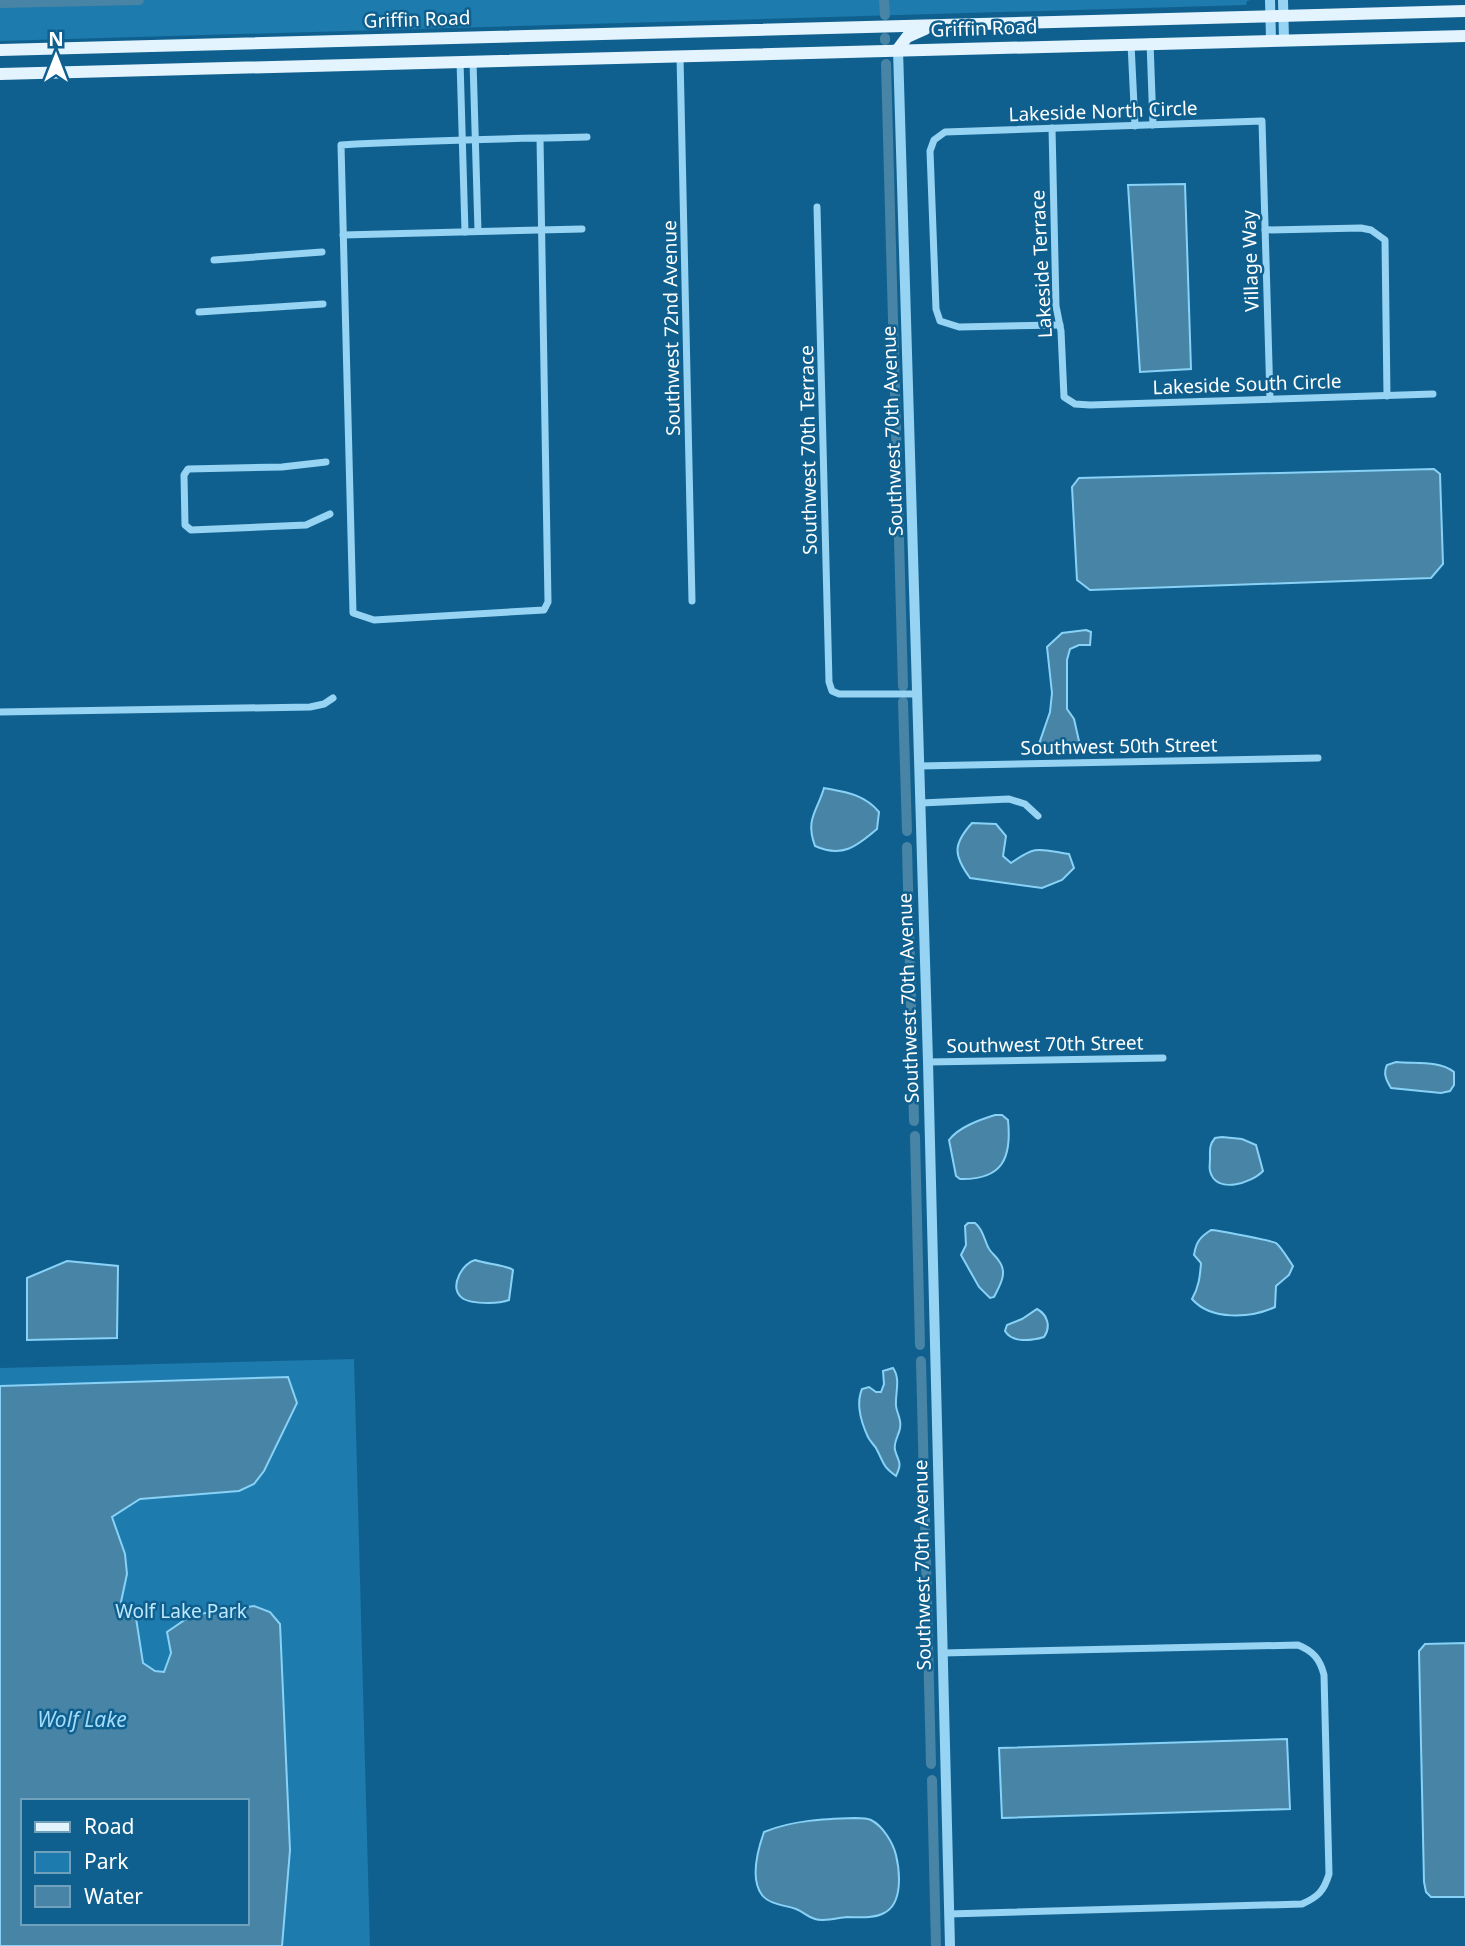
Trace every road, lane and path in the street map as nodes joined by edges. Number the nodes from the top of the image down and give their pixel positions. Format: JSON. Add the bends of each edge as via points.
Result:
{"nodes":[{"id":1,"x":1269,"y":0,"type":"edge"},
{"id":2,"x":1283,"y":0,"type":"edge"},
{"id":3,"x":1465,"y":11,"type":"edge"},
{"id":4,"x":1277,"y":15,"type":"junction"},
{"id":5,"x":939,"y":24,"type":"junction"},
{"id":6,"x":884,"y":26,"type":"junction"},
{"id":7,"x":1465,"y":36,"type":"edge"},
{"id":8,"x":1277,"y":39,"type":"junction"},
{"id":9,"x":1150,"y":42,"type":"junction"},
{"id":10,"x":1131,"y":43,"type":"junction"},
{"id":11,"x":898,"y":49,"type":"junction"},
{"id":12,"x":0,"y":50,"type":"edge"},
{"id":13,"x":861,"y":51,"type":"junction"},
{"id":14,"x":680,"y":55,"type":"junction"},
{"id":15,"x":466,"y":61,"type":"junction"},
{"id":16,"x":0,"y":74,"type":"edge"},
{"id":17,"x":1262,"y":121,"type":"joint"},
{"id":18,"x":1135,"y":125,"type":"junction"},
{"id":19,"x":1153,"y":125,"type":"junction"},
{"id":20,"x":1052,"y":128,"type":"junction"},
{"id":21,"x":587,"y":137,"type":"dead end"},
{"id":22,"x":540,"y":138,"type":"junction"},
{"id":23,"x":476,"y":139,"type":"junction"},
{"id":24,"x":463,"y":140,"type":"junction"},
{"id":25,"x":817,"y":207,"type":"dead end"},
{"id":26,"x":582,"y":229,"type":"dead end"},
{"id":27,"x":541,"y":230,"type":"junction"},
{"id":28,"x":1265,"y":230,"type":"junction"},
{"id":29,"x":478,"y":231,"type":"junction"},
{"id":30,"x":465,"y":232,"type":"junction"},
{"id":31,"x":343,"y":235,"type":"junction"},
{"id":32,"x":322,"y":252,"type":"dead end"},
{"id":33,"x":214,"y":260,"type":"dead end"},
{"id":34,"x":323,"y":304,"type":"dead end"},
{"id":35,"x":199,"y":312,"type":"dead end"},
{"id":36,"x":1060,"y":326,"type":"junction"},
{"id":37,"x":1433,"y":394,"type":"dead end"},
{"id":38,"x":1387,"y":396,"type":"junction"},
{"id":39,"x":1064,"y":397,"type":"joint"},
{"id":40,"x":1270,"y":400,"type":"junction"},
{"id":41,"x":326,"y":462,"type":"dead end"},
{"id":42,"x":330,"y":514,"type":"dead end"},
{"id":43,"x":692,"y":601,"type":"dead end"},
{"id":44,"x":917,"y":694,"type":"junction"},
{"id":45,"x":334,"y":698,"type":"dead end"},
{"id":46,"x":0,"y":712,"type":"edge"},
{"id":47,"x":1318,"y":758,"type":"dead end"},
{"id":48,"x":919,"y":766,"type":"junction"},
{"id":49,"x":921,"y":803,"type":"junction"},
{"id":50,"x":1038,"y":816,"type":"dead end"},
{"id":51,"x":1163,"y":1058,"type":"dead end"},
{"id":52,"x":928,"y":1062,"type":"junction"},
{"id":53,"x":942,"y":1653,"type":"junction"},
{"id":54,"x":949,"y":1914,"type":"junction"},
{"id":55,"x":950,"y":1946,"type":"edge"}],
"edges":[{"from":1,"to":4,"type":"street"},
{"from":2,"to":4,"type":"street"},
{"from":3,"to":4,"type":"main road","name":"Griffin Road"},
{"from":4,"to":5,"type":"main road","name":"Griffin Road"},
{"from":4,"to":8,"type":"street"},
{"from":5,"to":6,"type":"main road","name":"Griffin Road"},
{"from":5,"to":11,"type":"main road","via":[[907,37]]},
{"from":6,"to":12,"type":"main road","name":"Griffin Road"},
{"from":6,"to":13,"type":"main road","via":[[880,39]]},
{"from":7,"to":8,"type":"main road","name":"Griffin Road"},
{"from":8,"to":9,"type":"main road","name":"Griffin Road"},
{"from":9,"to":10,"type":"main road","name":"Griffin Road"},
{"from":9,"to":19,"type":"street"},
{"from":10,"to":11,"type":"main road","name":"Griffin Road"},
{"from":10,"to":18,"type":"street"},
{"from":11,"to":13,"type":"main road","name":"Griffin Road"},
{"from":11,"to":44,"type":"street","name":"Southwest 70th Avenue"},
{"from":13,"to":14,"type":"main road","name":"Griffin Road"},
{"from":14,"to":15,"type":"main road","name":"Griffin Road"},
{"from":14,"to":43,"type":"street","name":"Southwest 72nd Avenue"},
{"from":15,"to":16,"type":"main road","name":"Griffin Road"},
{"from":15,"to":23,"type":"street"},
{"from":15,"to":24,"type":"street"},
{"from":17,"to":19,"type":"street","name":"Lakeside North Circle"},
{"from":17,"to":28,"type":"street","name":"Village Way"},
{"from":18,"to":19,"type":"street","name":"Lakeside North Circle"},
{"from":18,"to":20,"type":"street","name":"Lakeside North Circle"},
{"from":20,"to":36,"type":"street","name":"Lakeside Terrace"},
{"from":20,"to":36,"type":"street","name":"Lakeside North Circle","via":[[945,132],[934,140],[930,152],[936,309],[940,321],[959,327]]},
{"from":21,"to":22,"type":"street"},
{"from":22,"to":23,"type":"street"},
{"from":22,"to":27,"type":"street"},
{"from":23,"to":24,"type":"street"},
{"from":23,"to":29,"type":"street"},
{"from":24,"to":30,"type":"street"},
{"from":24,"to":31,"type":"street","via":[[341,145]]},
{"from":25,"to":44,"type":"street","name":"Southwest 70th Terrace","via":[[829,682],[839,694]]},
{"from":26,"to":27,"type":"street"},
{"from":27,"to":29,"type":"street"},
{"from":27,"to":31,"type":"street","via":[[548,602],[544,610],[374,620],[353,613]]},
{"from":28,"to":38,"type":"street","via":[[1361,228],[1385,240]]},
{"from":28,"to":40,"type":"street","name":"Village Way"},
{"from":29,"to":30,"type":"street"},
{"from":30,"to":31,"type":"street"},
{"from":32,"to":33,"type":"street"},
{"from":34,"to":35,"type":"street"},
{"from":36,"to":39,"type":"street","name":"Lakeside Terrace"},
{"from":37,"to":38,"type":"street","name":"Lakeside South Circle"},
{"from":38,"to":40,"type":"street","name":"Lakeside South Circle"},
{"from":39,"to":40,"type":"street","name":"Lakeside South Circle","via":[[1090,405]]},
{"from":41,"to":42,"type":"street","via":[[188,469],[184,475],[185,525],[191,530],[306,525]]},
{"from":44,"to":48,"type":"street","name":"Southwest 70th Avenue"},
{"from":45,"to":46,"type":"street","via":[[310,707]]},
{"from":47,"to":48,"type":"street","name":"Southwest 50th Street"},
{"from":48,"to":49,"type":"street","name":"Southwest 70th Avenue"},
{"from":49,"to":50,"type":"street","via":[[1009,799],[1025,804]]},
{"from":49,"to":52,"type":"street","name":"Southwest 70th Avenue"},
{"from":51,"to":52,"type":"street","name":"Southwest 70th Street"},
{"from":52,"to":53,"type":"street","name":"Southwest 70th Avenue"},
{"from":53,"to":54,"type":"street","name":"Southwest 70th Avenue"},
{"from":53,"to":54,"type":"street","via":[[1298,1645],[1311,1650],[1324,1675],[1329,1874],[1325,1888],[1315,1898],[1301,1904]]},
{"from":54,"to":55,"type":"street","name":"Southwest 70th Avenue"}]}
